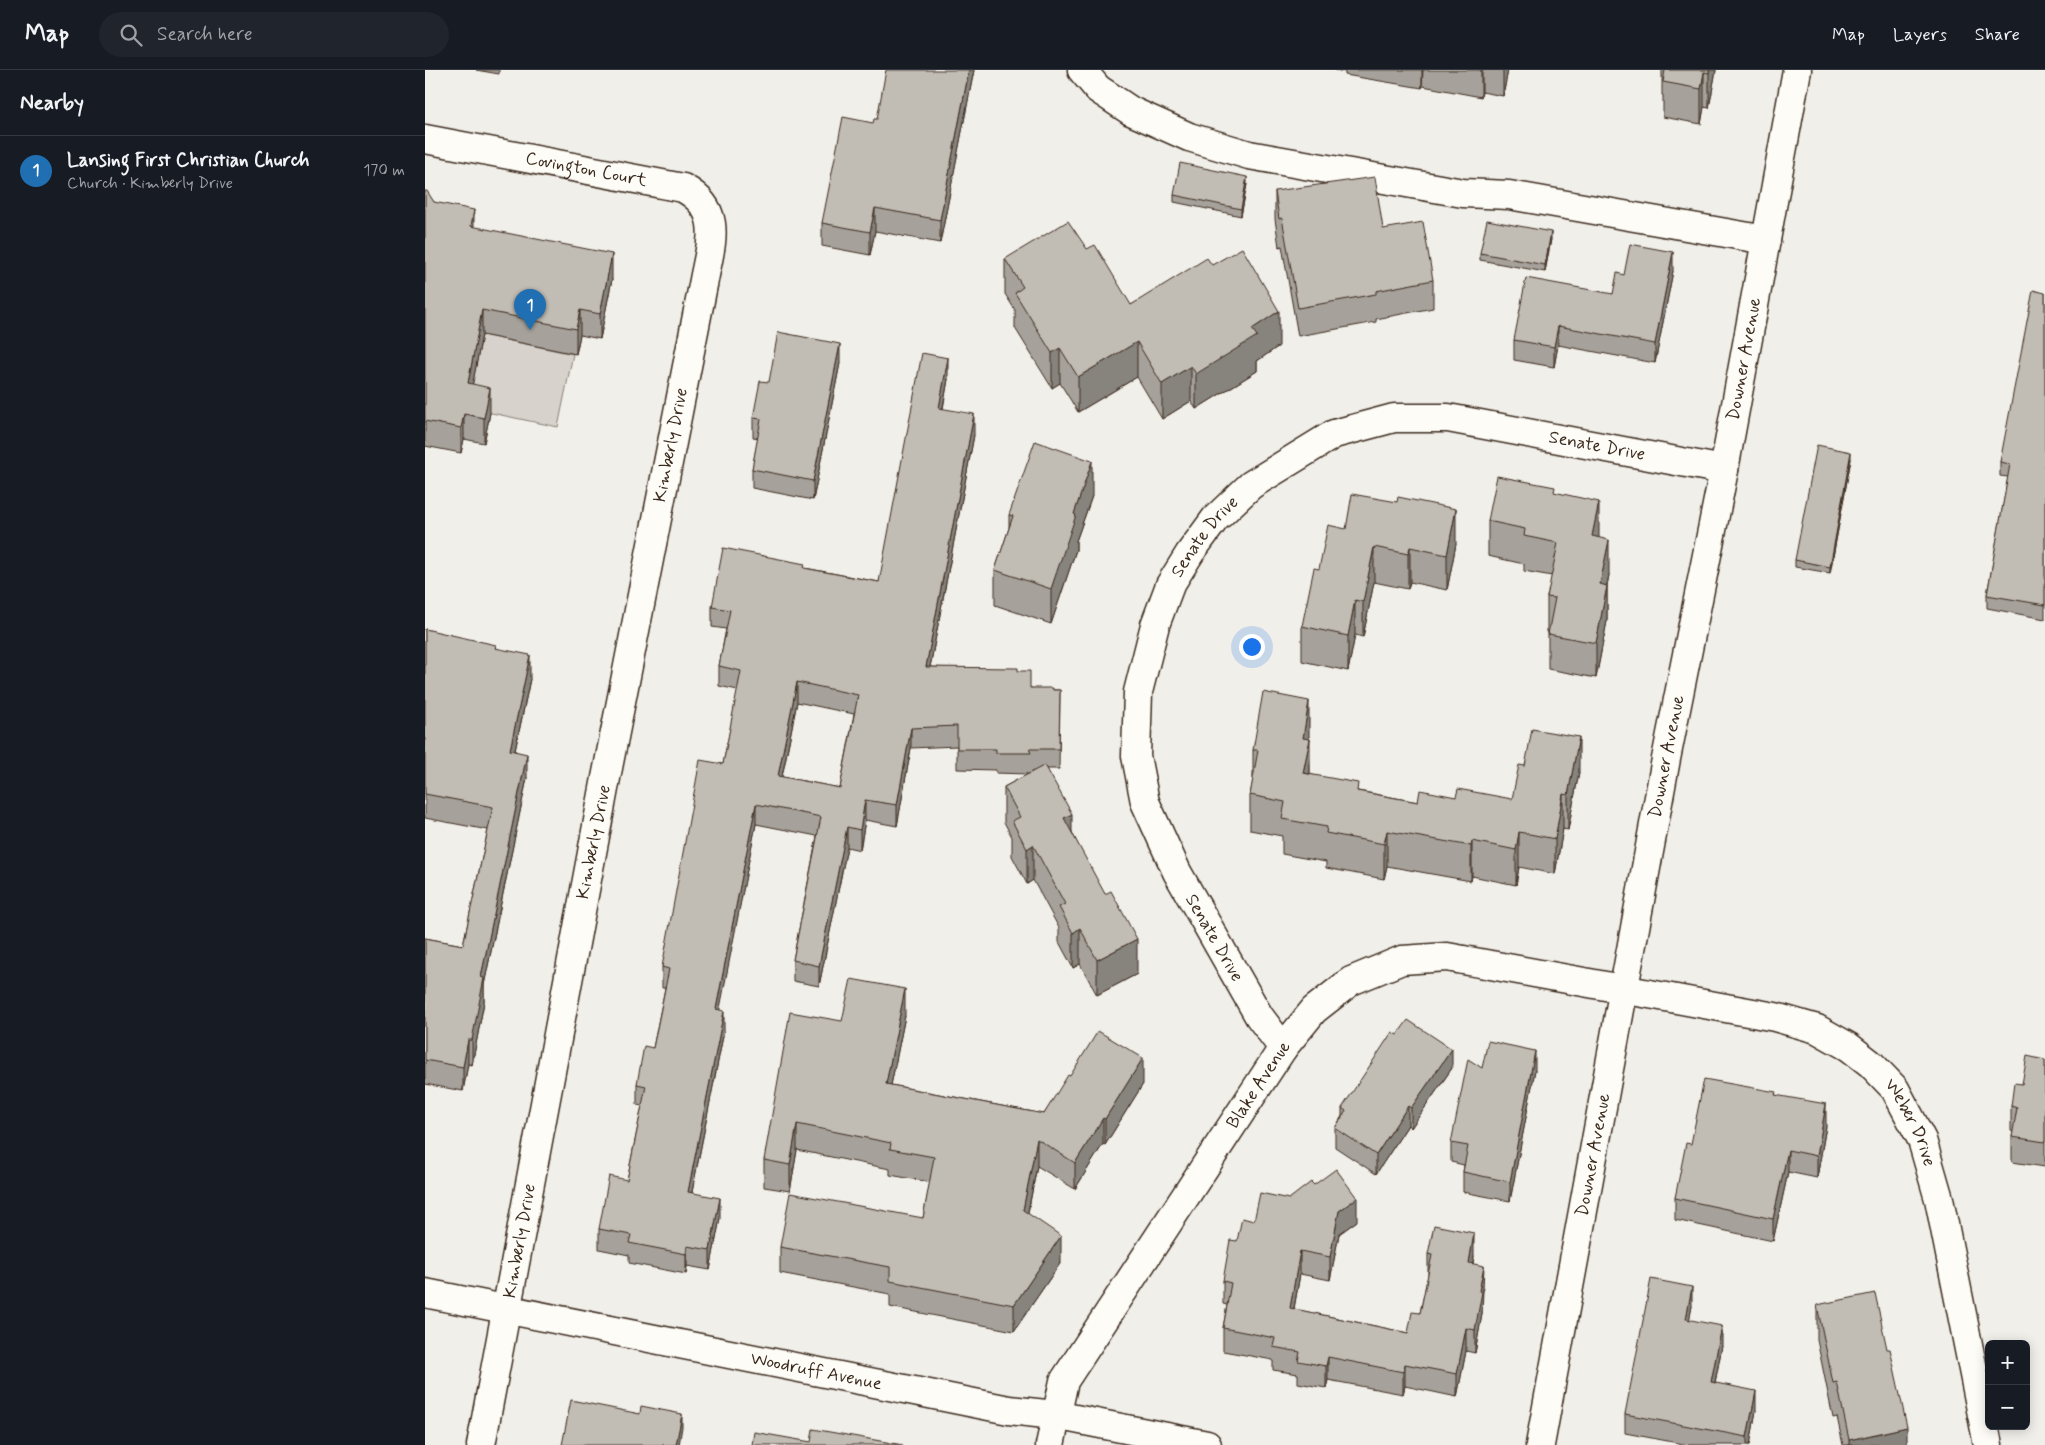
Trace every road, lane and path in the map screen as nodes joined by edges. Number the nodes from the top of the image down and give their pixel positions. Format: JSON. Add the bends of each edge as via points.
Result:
{"nodes":[{"id":1,"x":1082,"y":70,"type":"edge"},
{"id":2,"x":1797,"y":70,"type":"edge"},
{"id":3,"x":425,"y":139,"type":"edge"},
{"id":4,"x":1766,"y":240,"type":"junction"},
{"id":5,"x":711,"y":241,"type":"joint"},
{"id":6,"x":1724,"y":470,"type":"junction"},
{"id":7,"x":1624,"y":989,"type":"junction"},
{"id":8,"x":1283,"y":1048,"type":"junction"},
{"id":9,"x":425,"y":1293,"type":"edge"},
{"id":10,"x":508,"y":1309,"type":"junction"},
{"id":11,"x":1055,"y":1414,"type":"junction"},
{"id":12,"x":481,"y":1445,"type":"edge"},
{"id":13,"x":1050,"y":1445,"type":"edge"},
{"id":14,"x":1207,"y":1445,"type":"edge"},
{"id":15,"x":1541,"y":1445,"type":"edge"},
{"id":16,"x":1987,"y":1445,"type":"edge"}],
"edges":[{"from":1,"to":4,"type":"street","via":[[1098,88],[1131,111],[1189,137],[1249,155],[1463,193],[1509,195]]},
{"from":2,"to":4,"type":"street","name":"Downer Avenue"},
{"from":3,"to":5,"type":"street","name":"Covington Court","via":[[683,188],[696,195],[707,207]]},
{"from":4,"to":6,"type":"street","name":"Downer Avenue"},
{"from":5,"to":10,"type":"street","name":"Kimberly Drive"},
{"from":6,"to":7,"type":"street","name":"Downer Avenue"},
{"from":6,"to":8,"type":"street","name":"Senate Drive","via":[[1448,418],[1394,418],[1334,434],[1291,458],[1251,485],[1215,519],[1170,585],[1155,625],[1138,692],[1136,756],[1145,802],[1177,872],[1259,1016]]},
{"from":7,"to":8,"type":"street","name":"Blake Avenue","via":[[1447,957],[1402,960],[1351,981],[1314,1010]]},
{"from":7,"to":15,"type":"street","name":"Downer Avenue"},
{"from":7,"to":16,"type":"street","name":"Weber Drive","via":[[1775,1017],[1817,1029],[1849,1047],[1895,1089],[1922,1140],[1939,1199]]},
{"from":8,"to":11,"type":"street","name":"Blake Avenue","via":[[1064,1381]]},
{"from":9,"to":10,"type":"street","name":"Woodruff Avenue"},
{"from":10,"to":11,"type":"street","name":"Woodruff Avenue","via":[[1009,1410]]},
{"from":10,"to":12,"type":"street","name":"Kimberly Drive"},
{"from":11,"to":13,"type":"street","name":"Blake Avenue"},
{"from":11,"to":14,"type":"street","name":"Woodruff Avenue"}]}
